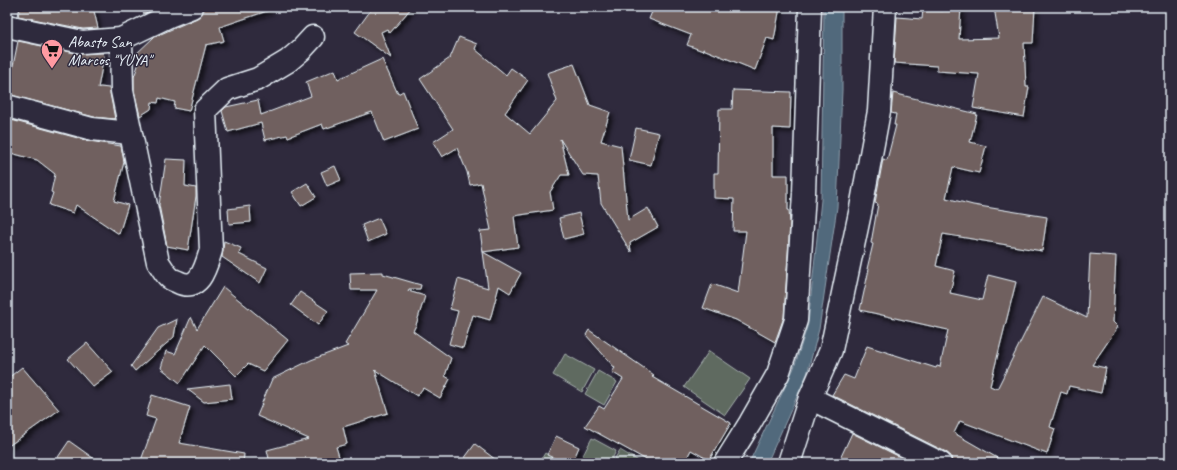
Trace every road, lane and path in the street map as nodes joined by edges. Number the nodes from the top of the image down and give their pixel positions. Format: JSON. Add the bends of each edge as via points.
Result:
{"nodes":[{"id":1,"x":192,"y":7,"type":"edge"},
{"id":2,"x":810,"y":7,"type":"edge"},
{"id":3,"x":885,"y":7,"type":"edge"},
{"id":4,"x":7,"y":26,"type":"edge"},
{"id":5,"x":313,"y":37,"type":"dead end"},
{"id":6,"x":122,"y":38,"type":"junction"},
{"id":7,"x":7,"y":106,"type":"edge"},
{"id":8,"x":130,"y":133,"type":"junction"},
{"id":9,"x":810,"y":398,"type":"junction"},
{"id":10,"x":725,"y":463,"type":"edge"},
{"id":11,"x":789,"y":463,"type":"edge"},
{"id":12,"x":940,"y":463,"type":"edge"}],
"edges":[{"from":1,"to":6,"type":"street"},
{"from":2,"to":10,"type":"street","via":[[804,193],[796,320],[778,374]]},
{"from":3,"to":9,"type":"street","via":[[879,111],[861,208],[831,350]]},
{"from":4,"to":6,"type":"street","via":[[82,42]]},
{"from":5,"to":8,"type":"street","via":[[288,61],[258,79],[227,89],[205,110],[211,250],[206,267],[194,284],[185,285],[170,278],[158,262]]},
{"from":6,"to":8,"type":"street","via":[[122,91]]},
{"from":7,"to":8,"type":"street","via":[[92,129]]},
{"from":9,"to":11,"type":"street"},
{"from":9,"to":12,"type":"street"}]}
